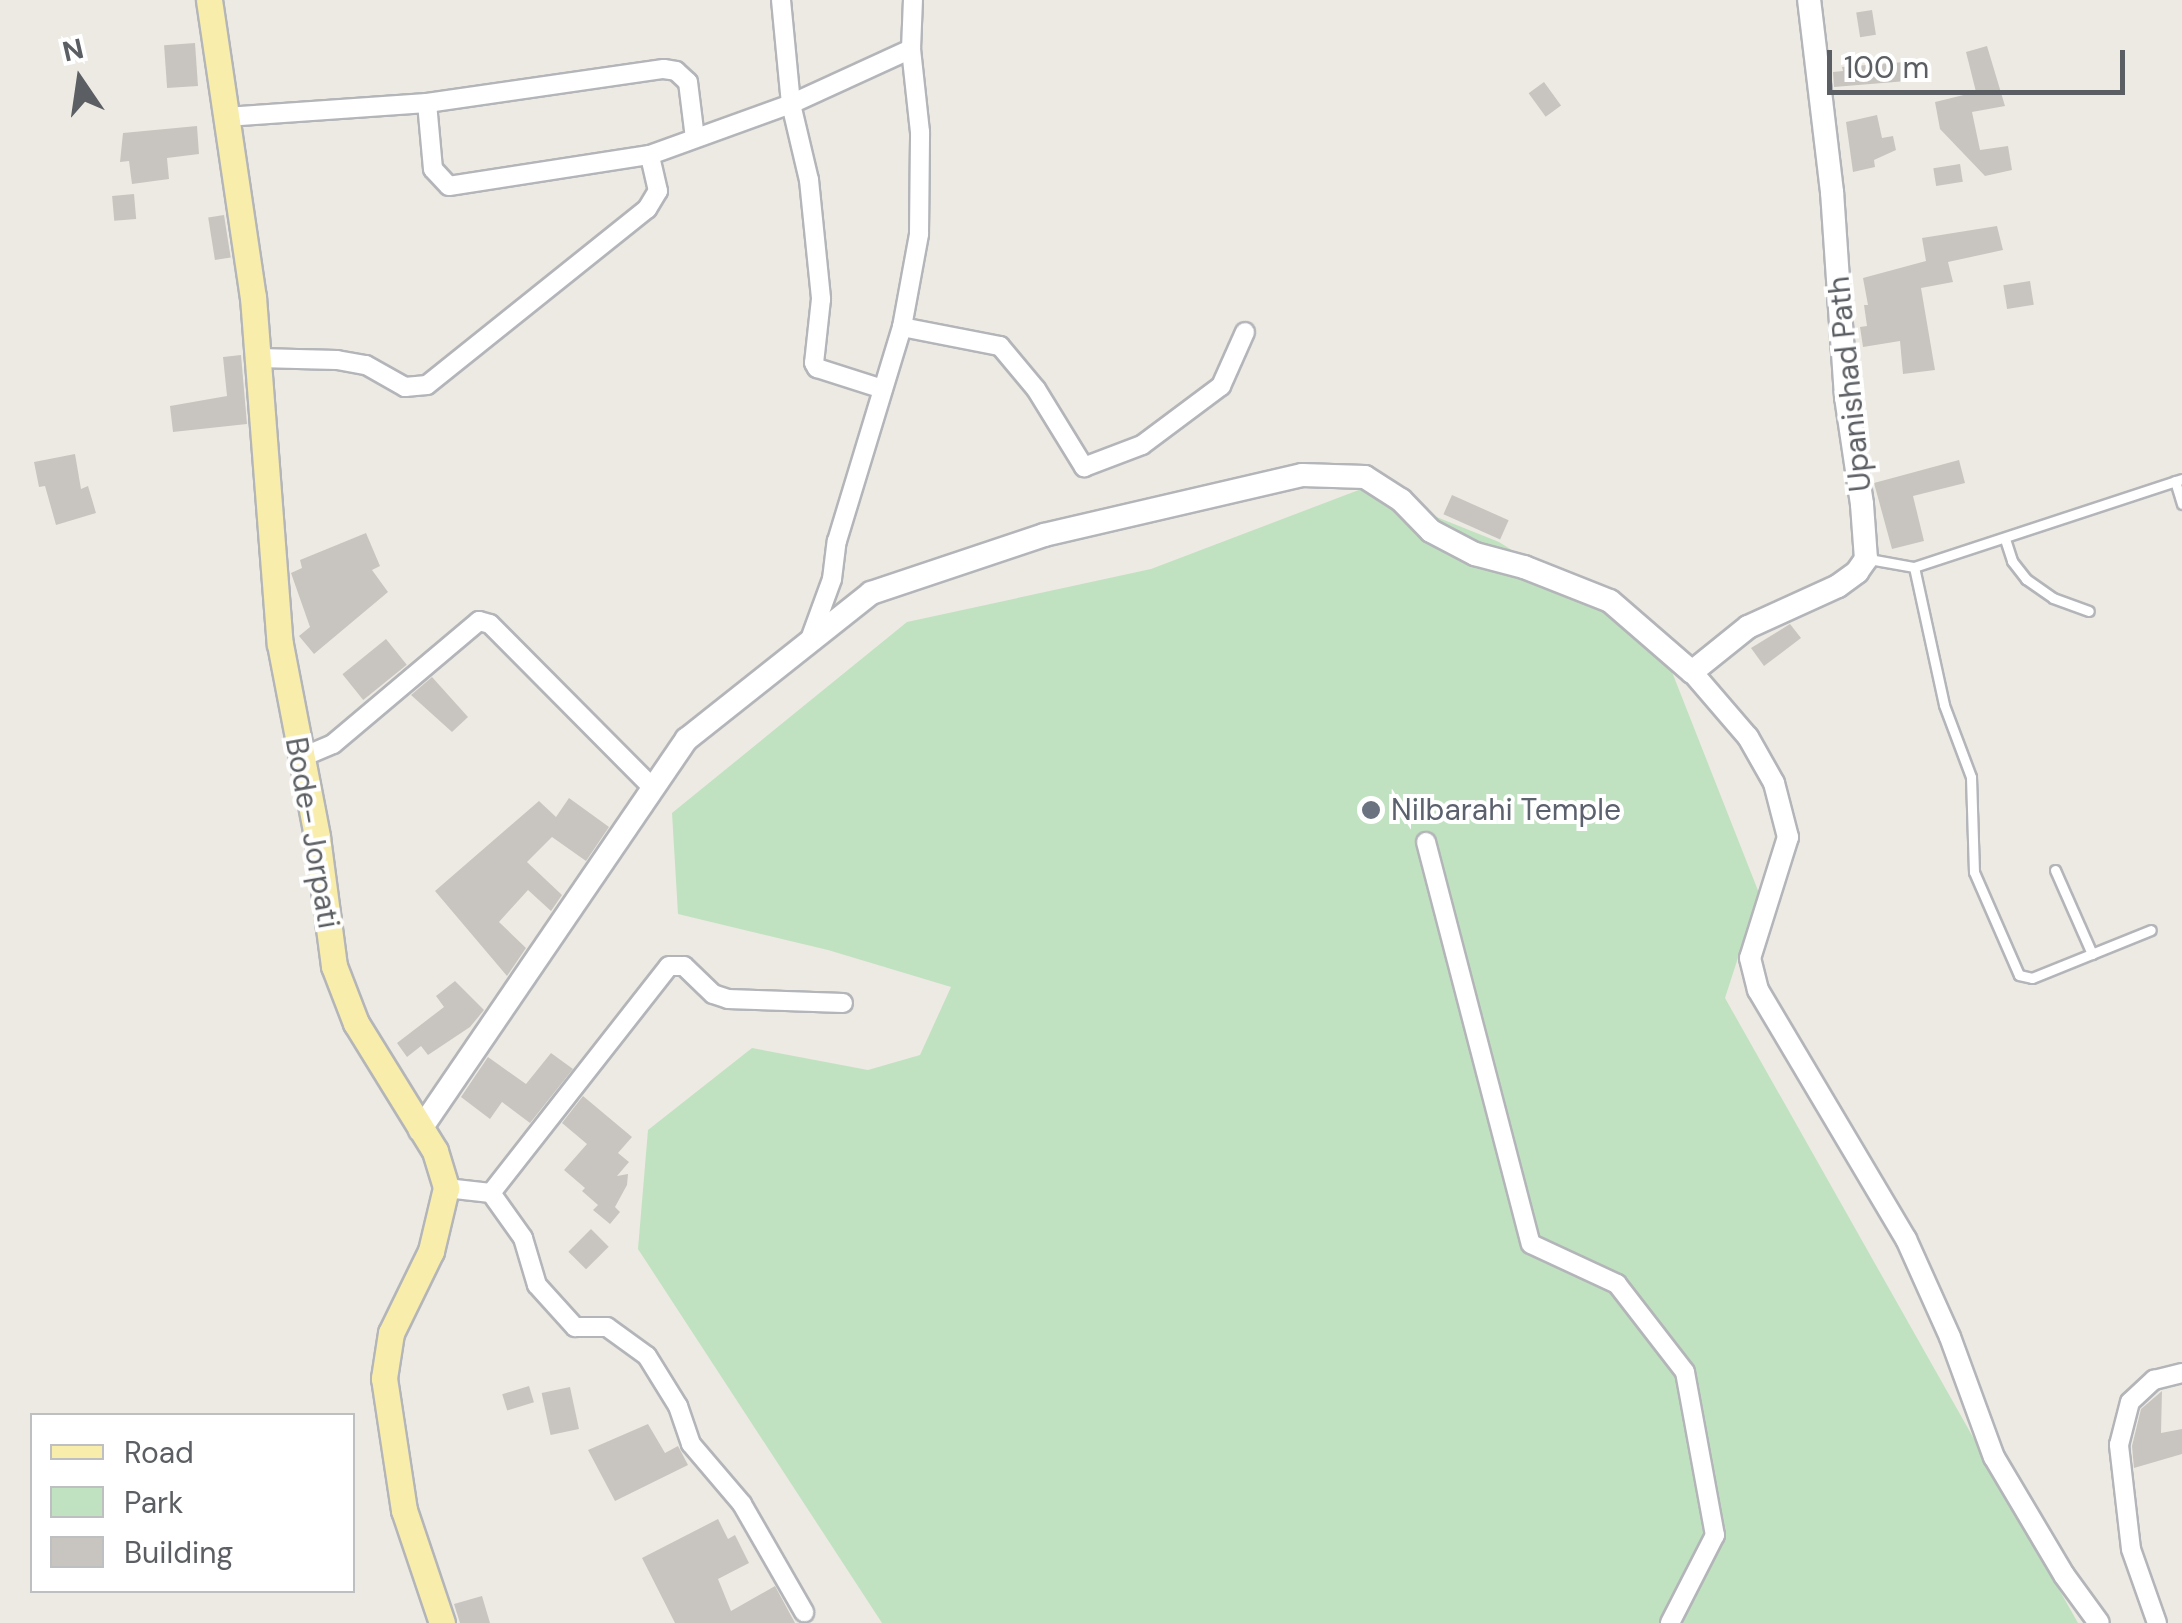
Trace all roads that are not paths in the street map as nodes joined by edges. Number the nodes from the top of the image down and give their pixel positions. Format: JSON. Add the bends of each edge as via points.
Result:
{"nodes":[{"id":1,"x":209,"y":0,"type":"edge"},
{"id":2,"x":781,"y":0,"type":"edge"},
{"id":3,"x":913,"y":0,"type":"edge"},
{"id":4,"x":1809,"y":0,"type":"edge"},
{"id":5,"x":911,"y":48,"type":"junction"},
{"id":6,"x":427,"y":103,"type":"junction"},
{"id":7,"x":792,"y":104,"type":"junction"},
{"id":8,"x":226,"y":117,"type":"junction"},
{"id":9,"x":695,"y":138,"type":"junction"},
{"id":10,"x":650,"y":155,"type":"junction"},
{"id":11,"x":902,"y":327,"type":"junction"},
{"id":12,"x":1245,"y":332,"type":"dead end"},
{"id":13,"x":258,"y":358,"type":"junction"},
{"id":14,"x":883,"y":388,"type":"junction"},
{"id":15,"x":2179,"y":480,"type":"edge"},
{"id":16,"x":2182,"y":504,"type":"edge"},
{"id":17,"x":2005,"y":539,"type":"junction"},
{"id":18,"x":1866,"y":559,"type":"junction"},
{"id":19,"x":1914,"y":567,"type":"junction"},
{"id":20,"x":2089,"y":611,"type":"dead end"},
{"id":21,"x":808,"y":642,"type":"junction"},
{"id":22,"x":1692,"y":672,"type":"junction"},
{"id":23,"x":300,"y":758,"type":"junction"},
{"id":24,"x":653,"y":788,"type":"junction"},
{"id":25,"x":1426,"y":842,"type":"dead end"},
{"id":26,"x":2055,"y":870,"type":"dead end"},
{"id":27,"x":2151,"y":930,"type":"dead end"},
{"id":28,"x":2092,"y":954,"type":"junction"},
{"id":29,"x":844,"y":1003,"type":"dead end"},
{"id":30,"x":420,"y":1130,"type":"junction"},
{"id":31,"x":446,"y":1188,"type":"junction"},
{"id":32,"x":491,"y":1193,"type":"junction"},
{"id":33,"x":2182,"y":1373,"type":"edge"},
{"id":34,"x":804,"y":1612,"type":"dead end"},
{"id":35,"x":442,"y":1623,"type":"edge"},
{"id":36,"x":1670,"y":1623,"type":"edge"},
{"id":37,"x":2099,"y":1623,"type":"edge"},
{"id":38,"x":2158,"y":1623,"type":"edge"}],
"edges":[{"from":1,"to":8,"type":"main road","name":"Bode- Jorpati"},
{"from":2,"to":7,"type":"street"},
{"from":3,"to":5,"type":"street"},
{"from":4,"to":18,"type":"main road","name":"Upanishad Path"},
{"from":5,"to":7,"type":"street"},
{"from":5,"to":11,"type":"street","via":[[921,199]]},
{"from":6,"to":8,"type":"street"},
{"from":6,"to":9,"type":"street","via":[[664,69],[688,82]]},
{"from":6,"to":10,"type":"street","via":[[433,169],[449,186]]},
{"from":7,"to":9,"type":"street"},
{"from":7,"to":14,"type":"street","via":[[809,180],[821,299],[814,363]]},
{"from":8,"to":13,"type":"main road","name":"Bode- Jorpati"},
{"from":9,"to":10,"type":"street"},
{"from":10,"to":13,"type":"street","via":[[658,191],[647,208],[428,385],[405,387],[366,365],[337,360]]},
{"from":11,"to":12,"type":"street","via":[[1000,346],[1036,389],[1084,467],[1142,445],[1221,386]]},
{"from":11,"to":14,"type":"street"},
{"from":13,"to":23,"type":"main road","name":"Bode- Jorpati","via":[[280,644]]},
{"from":14,"to":21,"type":"street","via":[[837,541],[832,580]]},
{"from":15,"to":16,"type":"lane"},
{"from":15,"to":17,"type":"lane"},
{"from":17,"to":19,"type":"lane"},
{"from":17,"to":20,"type":"lane","via":[[2026,578],[2053,598]]},
{"from":18,"to":19,"type":"lane"},
{"from":18,"to":22,"type":"main road","via":[[1838,586],[1748,626]]},
{"from":19,"to":28,"type":"lane","via":[[1944,705],[1971,777],[1974,872],[2019,974],[2032,978]]},
{"from":21,"to":22,"type":"main road","via":[[872,593],[1044,534],[1302,475],[1365,477],[1431,531],[1475,554],[1610,601]]},
{"from":21,"to":24,"type":"main road","via":[[687,739]]},
{"from":22,"to":37,"type":"street","via":[[1748,738],[1774,784],[1788,837],[1750,958],[1758,990],[1906,1239],[1994,1457]]},
{"from":23,"to":24,"type":"street","via":[[333,744],[479,621],[490,624]]},
{"from":23,"to":30,"type":"main road","name":"Bode- Jorpati","via":[[339,985]]},
{"from":24,"to":30,"type":"main road"},
{"from":25,"to":36,"type":"street","via":[[1530,1244],[1617,1284],[1685,1372],[1714,1536]]},
{"from":26,"to":28,"type":"lane"},
{"from":27,"to":28,"type":"lane"},
{"from":29,"to":32,"type":"street","via":[[728,999],[684,966],[670,966]]},
{"from":30,"to":31,"type":"main road","name":"Bode- Jorpati"},
{"from":31,"to":32,"type":"street"},
{"from":31,"to":35,"type":"main road","via":[[431,1250],[391,1333],[384,1378],[404,1510]]},
{"from":32,"to":34,"type":"street","via":[[524,1238],[537,1285],[576,1327],[607,1327],[647,1356],[678,1406],[691,1444],[742,1504]]},
{"from":33,"to":38,"type":"street","via":[[2154,1380],[2130,1402],[2119,1445],[2131,1549]]}]}
